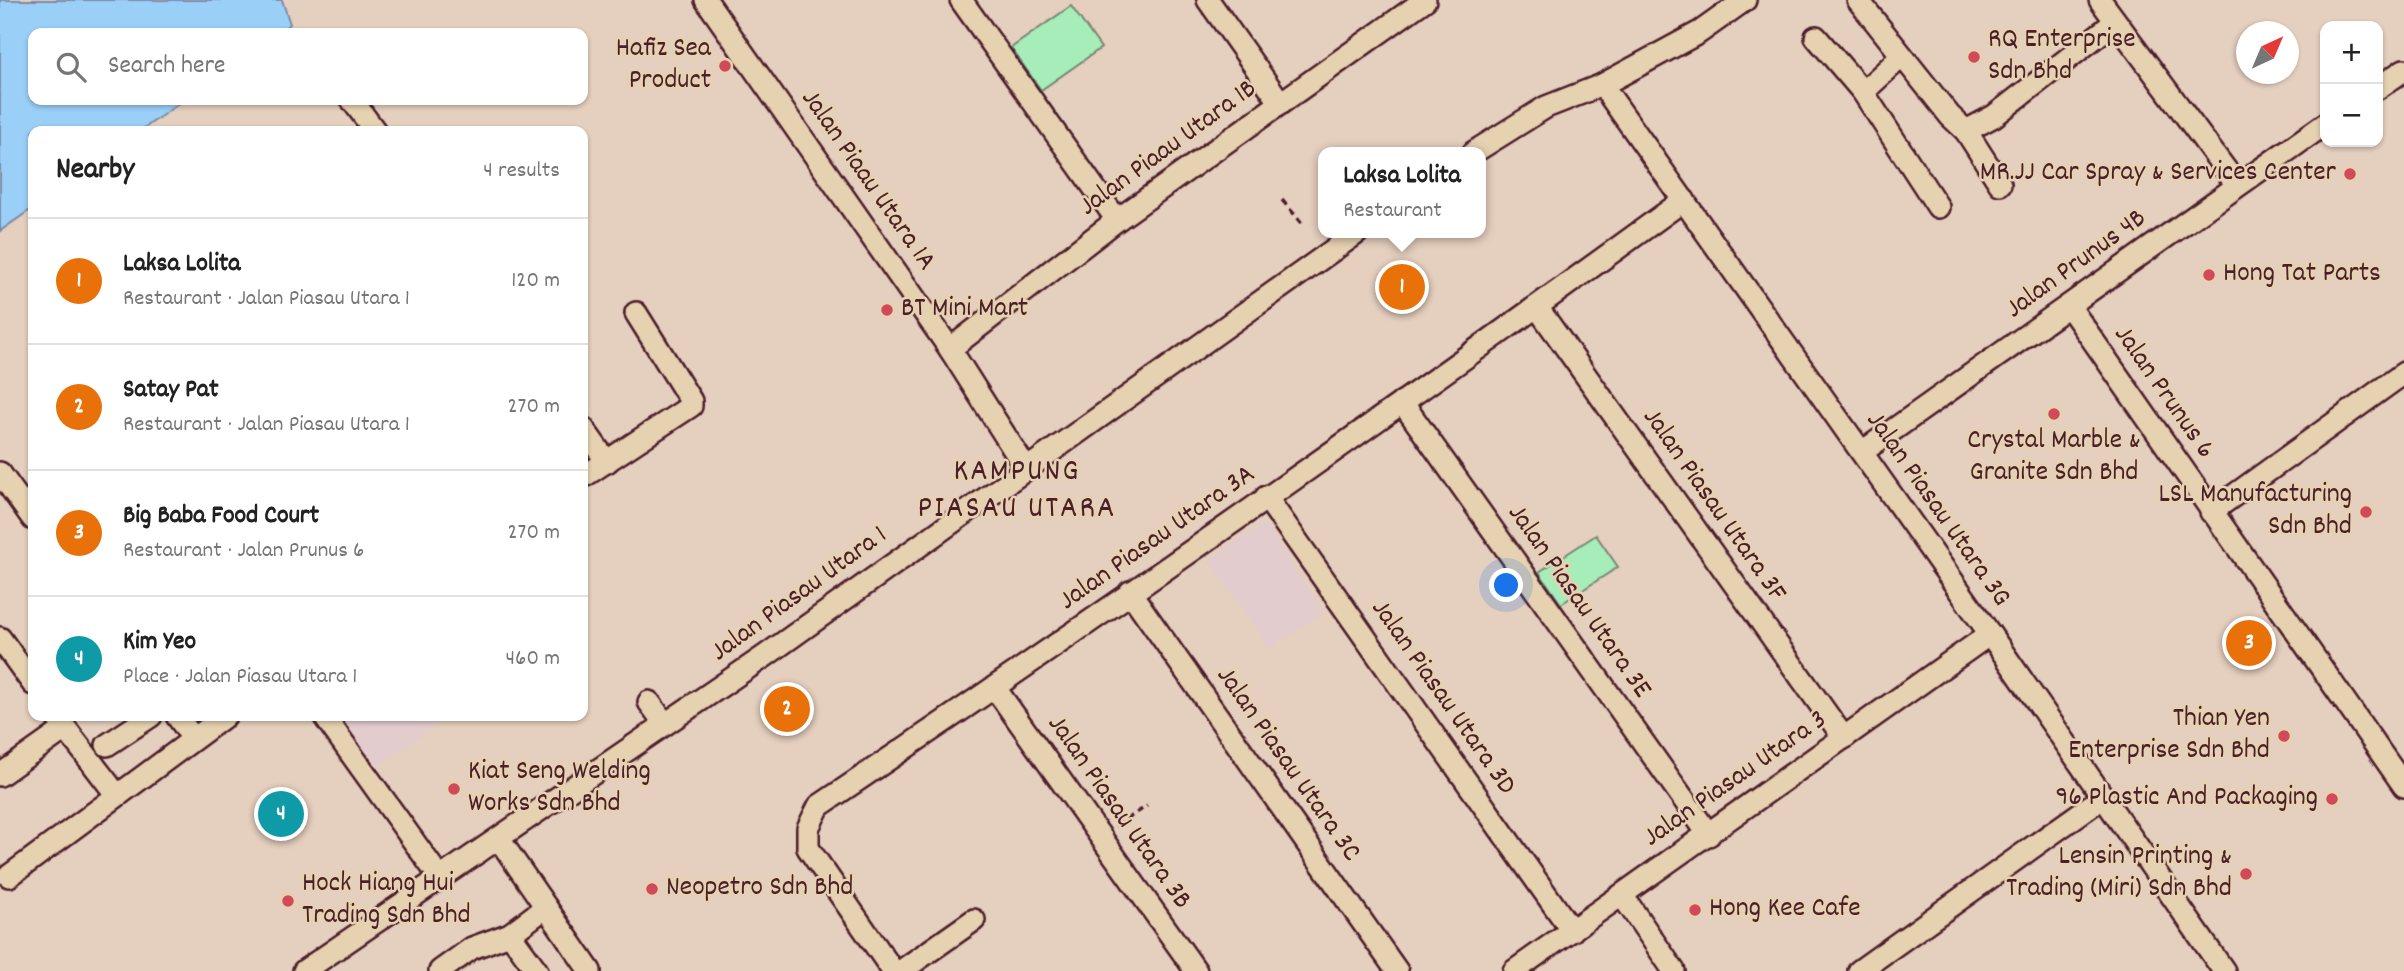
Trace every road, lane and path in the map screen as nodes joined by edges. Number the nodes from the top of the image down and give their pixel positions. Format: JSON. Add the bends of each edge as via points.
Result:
{"nodes":[{"id":1,"x":706,"y":0,"type":"edge"},
{"id":2,"x":961,"y":0,"type":"edge"},
{"id":3,"x":1208,"y":0,"type":"edge"},
{"id":4,"x":1425,"y":0,"type":"edge"},
{"id":5,"x":1745,"y":0,"type":"edge"},
{"id":6,"x":1858,"y":0,"type":"edge"},
{"id":7,"x":2100,"y":0,"type":"edge"},
{"id":8,"x":2115,"y":22,"type":"junction"},
{"id":9,"x":1816,"y":37,"type":"dead end"},
{"id":10,"x":1902,"y":56,"type":"junction"},
{"id":11,"x":2404,"y":70,"type":"edge"},
{"id":12,"x":1602,"y":85,"type":"junction"},
{"id":13,"x":2383,"y":85,"type":"edge"},
{"id":14,"x":1863,"y":92,"type":"junction"},
{"id":15,"x":1280,"y":102,"type":"junction"},
{"id":16,"x":356,"y":105,"type":"edge"},
{"id":17,"x":370,"y":126,"type":"edge"},
{"id":18,"x":2320,"y":127,"type":"edge"},
{"id":19,"x":1966,"y":131,"type":"junction"},
{"id":20,"x":1482,"y":147,"type":"edge"},
{"id":21,"x":2000,"y":184,"type":"dead end"},
{"id":22,"x":2237,"y":185,"type":"junction"},
{"id":23,"x":1282,"y":200,"type":"dead end"},
{"id":24,"x":1684,"y":200,"type":"junction"},
{"id":25,"x":1938,"y":207,"type":"dead end"},
{"id":26,"x":1118,"y":220,"type":"junction"},
{"id":27,"x":1302,"y":223,"type":"dead end"},
{"id":28,"x":1350,"y":238,"type":"edge"},
{"id":29,"x":2069,"y":306,"type":"junction"},
{"id":30,"x":1537,"y":307,"type":"junction"},
{"id":31,"x":635,"y":313,"type":"dead end"},
{"id":32,"x":950,"y":349,"type":"junction"},
{"id":33,"x":2404,"y":373,"type":"edge"},
{"id":34,"x":1402,"y":402,"type":"junction"},
{"id":35,"x":588,"y":435,"type":"edge"},
{"id":36,"x":1862,"y":452,"type":"junction"},
{"id":37,"x":607,"y":462,"type":"junction"},
{"id":38,"x":1026,"y":467,"type":"junction"},
{"id":39,"x":0,"y":473,"type":"edge"},
{"id":40,"x":588,"y":474,"type":"edge"},
{"id":41,"x":1266,"y":497,"type":"junction"},
{"id":42,"x":28,"y":512,"type":"edge"},
{"id":43,"x":2211,"y":512,"type":"junction"},
{"id":44,"x":1130,"y":592,"type":"junction"},
{"id":45,"x":1990,"y":634,"type":"junction"},
{"id":46,"x":0,"y":638,"type":"edge"},
{"id":47,"x":28,"y":677,"type":"edge"},
{"id":48,"x":995,"y":688,"type":"junction"},
{"id":49,"x":649,"y":702,"type":"dead end"},
{"id":50,"x":144,"y":721,"type":"edge"},
{"id":51,"x":181,"y":721,"type":"edge"},
{"id":52,"x":218,"y":721,"type":"edge"},
{"id":53,"x":328,"y":721,"type":"edge"},
{"id":54,"x":61,"y":722,"type":"edge"},
{"id":55,"x":665,"y":724,"type":"junction"},
{"id":56,"x":194,"y":738,"type":"junction"},
{"id":57,"x":1844,"y":738,"type":"junction"},
{"id":58,"x":107,"y":745,"type":"dead end"},
{"id":59,"x":0,"y":775,"type":"edge"},
{"id":60,"x":2404,"y":786,"type":"edge"},
{"id":61,"x":116,"y":794,"type":"junction"},
{"id":62,"x":2103,"y":797,"type":"junction"},
{"id":63,"x":1147,"y":806,"type":"dead end"},
{"id":64,"x":1709,"y":835,"type":"junction"},
{"id":65,"x":1100,"y":836,"type":"junction"},
{"id":66,"x":499,"y":839,"type":"junction"},
{"id":67,"x":9,"y":876,"type":"dead end"},
{"id":68,"x":440,"y":877,"type":"junction"},
{"id":69,"x":1622,"y":895,"type":"junction"},
{"id":70,"x":546,"y":907,"type":"junction"},
{"id":71,"x":974,"y":920,"type":"dead end"},
{"id":72,"x":1572,"y":930,"type":"junction"},
{"id":73,"x":510,"y":934,"type":"junction"},
{"id":74,"x":304,"y":971,"type":"edge"},
{"id":75,"x":440,"y":971,"type":"edge"},
{"id":76,"x":537,"y":971,"type":"edge"},
{"id":77,"x":590,"y":971,"type":"edge"},
{"id":78,"x":893,"y":971,"type":"edge"},
{"id":79,"x":901,"y":971,"type":"edge"},
{"id":80,"x":1195,"y":971,"type":"edge"},
{"id":81,"x":1397,"y":971,"type":"edge"},
{"id":82,"x":1514,"y":971,"type":"edge"},
{"id":83,"x":1674,"y":971,"type":"edge"},
{"id":84,"x":1859,"y":971,"type":"edge"},
{"id":85,"x":2224,"y":971,"type":"edge"}],
"edges":[{"from":1,"to":32,"type":"street","name":"Jalan Piaau Utara 1A"},
{"from":2,"to":26,"type":"street"},
{"from":3,"to":15,"type":"street"},
{"from":4,"to":15,"type":"street","name":"Jalan Piaau Utara 1B"},
{"from":5,"to":12,"type":"street","via":[[1700,32]]},
{"from":6,"to":10,"type":"street"},
{"from":7,"to":8,"type":"street"},
{"from":8,"to":19,"type":"street","via":[[1994,116]]},
{"from":8,"to":22,"type":"street"},
{"from":9,"to":14,"type":"street"},
{"from":10,"to":14,"type":"street"},
{"from":10,"to":19,"type":"street"},
{"from":11,"to":13,"type":"street"},
{"from":12,"to":20,"type":"street","via":[[1546,107]]},
{"from":12,"to":24,"type":"street","name":"Jalan Piasau Utara 3G"},
{"from":14,"to":25,"type":"street"},
{"from":15,"to":26,"type":"street","name":"Jalan Piaau Utara 1B"},
{"from":16,"to":17,"type":"street"},
{"from":18,"to":22,"type":"street","name":"Jalan Prunus 4B"},
{"from":19,"to":21,"type":"street"},
{"from":22,"to":29,"type":"street","name":"Jalan Prunus 4B"},
{"from":23,"to":27,"type":"path"},
{"from":24,"to":30,"type":"street","name":"Jalan Piasau Utara 3A"},
{"from":24,"to":36,"type":"street","name":"Jalan Piasau Utara 3G"},
{"from":26,"to":32,"type":"street","name":"Jalan Piaau Utara 1B"},
{"from":28,"to":38,"type":"street","name":"Jalan Piasau Utara 1"},
{"from":29,"to":36,"type":"street","name":"Jalan Prunus 4B"},
{"from":29,"to":43,"type":"street","name":"Jalan Prunus 6"},
{"from":30,"to":34,"type":"street","name":"Jalan Piasau Utara 3A"},
{"from":30,"to":57,"type":"street","name":"Jalan Piasau Utara 3F"},
{"from":31,"to":37,"type":"street","via":[[691,406]]},
{"from":32,"to":38,"type":"street","name":"Jalan Piaau Utara 1A"},
{"from":33,"to":43,"type":"street"},
{"from":34,"to":41,"type":"street","name":"Jalan Piasau Utara 3A"},
{"from":34,"to":64,"type":"street","name":"Jalan Piasau Utara 3E"},
{"from":35,"to":37,"type":"street"},
{"from":36,"to":45,"type":"street","name":"Jalan Piasau Utara 3G"},
{"from":37,"to":40,"type":"street"},
{"from":38,"to":55,"type":"street","name":"Jalan Piasau Utara 1"},
{"from":39,"to":42,"type":"street"},
{"from":41,"to":44,"type":"street","name":"Jalan Piasau Utara 3A"},
{"from":41,"to":72,"type":"street","name":"Jalan Piasau Utara 3D"},
{"from":43,"to":60,"type":"street","name":"Jalan Prunus 6"},
{"from":44,"to":48,"type":"street","name":"Jalan Piasau Utara 3A"},
{"from":44,"to":81,"type":"street","name":"Jalan Piasau Utara 3C"},
{"from":45,"to":57,"type":"street","name":"Jalan Piasau Utara 3"},
{"from":45,"to":62,"type":"street","name":"Jalan Piasau Utara 3G"},
{"from":46,"to":47,"type":"street"},
{"from":48,"to":65,"type":"street","name":"Jalan Piasau Utara 3B"},
{"from":48,"to":78,"type":"street","name":"Jalan Piasau Utara 3A","via":[[819,806],[808,828],[808,848]]},
{"from":49,"to":55,"type":"street"},
{"from":50,"to":58,"type":"street"},
{"from":51,"to":56,"type":"street"},
{"from":52,"to":56,"type":"street"},
{"from":53,"to":68,"type":"street"},
{"from":54,"to":59,"type":"street"},
{"from":54,"to":61,"type":"street"},
{"from":55,"to":66,"type":"street","name":"Jalan Piasau Utara 1"},
{"from":56,"to":61,"type":"street"},
{"from":57,"to":64,"type":"street","name":"Jalan Piasau Utara 3"},
{"from":61,"to":67,"type":"street"},
{"from":62,"to":84,"type":"street"},
{"from":62,"to":85,"type":"street","name":"Jalan Piasau Utara 3G"},
{"from":63,"to":65,"type":"path"},
{"from":64,"to":69,"type":"street","name":"Jalan Piasau Utara 3"},
{"from":65,"to":80,"type":"street","name":"Jalan Piasau Utara 3B"},
{"from":66,"to":68,"type":"street","name":"Jalan Piasau Utara 1"},
{"from":66,"to":70,"type":"street"},
{"from":68,"to":74,"type":"street","name":"Jalan Piasau Utara 1"},
{"from":69,"to":72,"type":"street","name":"Jalan Piasau Utara 3"},
{"from":69,"to":83,"type":"street"},
{"from":70,"to":73,"type":"street"},
{"from":70,"to":77,"type":"street"},
{"from":71,"to":79,"type":"street"},
{"from":72,"to":82,"type":"street","name":"Jalan Piasau Utara 3"},
{"from":73,"to":75,"type":"street","via":[[472,948]]},
{"from":73,"to":76,"type":"street"}]}
